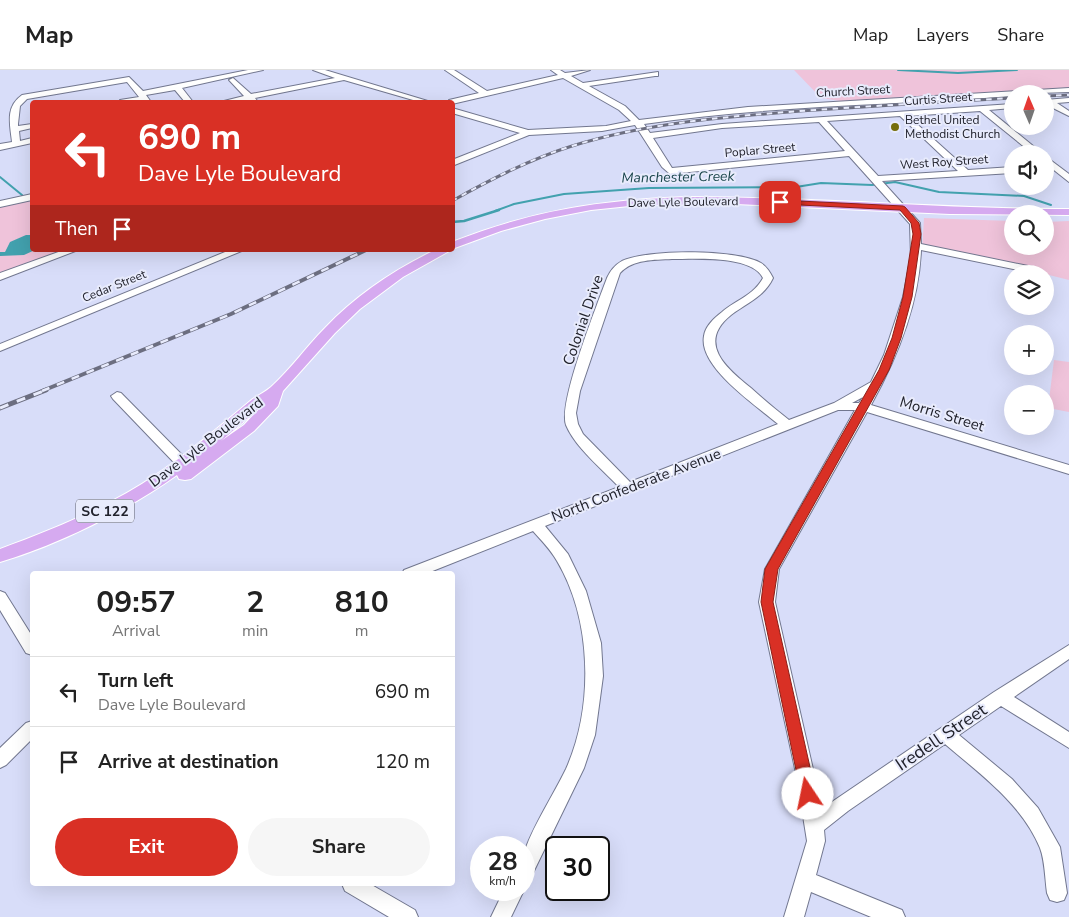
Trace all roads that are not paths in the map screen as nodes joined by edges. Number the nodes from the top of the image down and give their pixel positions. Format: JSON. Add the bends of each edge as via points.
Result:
{"nodes":[{"id":1,"x":259,"y":70,"type":"edge"},
{"id":2,"x":317,"y":70,"type":"edge"},
{"id":3,"x":449,"y":70,"type":"edge"},
{"id":4,"x":555,"y":70,"type":"edge"},
{"id":5,"x":586,"y":70,"type":"edge"},
{"id":6,"x":655,"y":74,"type":"dead end"},
{"id":7,"x":564,"y":75,"type":"junction"},
{"id":8,"x":345,"y":78,"type":"junction"},
{"id":9,"x":233,"y":80,"type":"dead end"},
{"id":10,"x":582,"y":85,"type":"junction"},
{"id":11,"x":177,"y":87,"type":"junction"},
{"id":12,"x":1069,"y":90,"type":"edge"},
{"id":13,"x":486,"y":94,"type":"junction"},
{"id":14,"x":143,"y":98,"type":"edge"},
{"id":15,"x":187,"y":100,"type":"edge"},
{"id":16,"x":252,"y":100,"type":"edge"},
{"id":17,"x":420,"y":100,"type":"edge"},
{"id":18,"x":1069,"y":100,"type":"edge"},
{"id":19,"x":455,"y":101,"type":"edge"},
{"id":20,"x":1054,"y":101,"type":"edge"},
{"id":21,"x":1054,"y":106,"type":"edge"},
{"id":22,"x":1004,"y":107,"type":"edge"},
{"id":23,"x":982,"y":108,"type":"junction"},
{"id":24,"x":455,"y":111,"type":"edge"},
{"id":25,"x":902,"y":114,"type":"junction"},
{"id":26,"x":1069,"y":114,"type":"edge"},
{"id":27,"x":821,"y":119,"type":"junction"},
{"id":28,"x":651,"y":120,"type":"junction"},
{"id":29,"x":30,"y":126,"type":"edge"},
{"id":30,"x":658,"y":127,"type":"junction"},
{"id":31,"x":716,"y":127,"type":"junction"},
{"id":32,"x":15,"y":129,"type":"junction"},
{"id":33,"x":602,"y":129,"type":"junction"},
{"id":34,"x":643,"y":129,"type":"junction"},
{"id":35,"x":528,"y":133,"type":"junction"},
{"id":36,"x":30,"y":140,"type":"edge"},
{"id":37,"x":16,"y":144,"type":"junction"},
{"id":38,"x":1027,"y":145,"type":"edge"},
{"id":39,"x":0,"y":147,"type":"edge"},
{"id":40,"x":851,"y":153,"type":"junction"},
{"id":41,"x":455,"y":162,"type":"edge"},
{"id":42,"x":1069,"y":166,"type":"edge"},
{"id":43,"x":1055,"y":167,"type":"joint"},
{"id":44,"x":1004,"y":171,"type":"edge"},
{"id":45,"x":966,"y":173,"type":"junction"},
{"id":46,"x":1069,"y":178,"type":"edge"},
{"id":47,"x":880,"y":182,"type":"junction"},
{"id":48,"x":30,"y":196,"type":"edge"},
{"id":49,"x":0,"y":204,"type":"edge"},
{"id":50,"x":903,"y":208,"type":"junction"},
{"id":51,"x":1069,"y":212,"type":"edge"},
{"id":52,"x":455,"y":245,"type":"edge"},
{"id":53,"x":916,"y":246,"type":"junction"},
{"id":54,"x":68,"y":252,"type":"edge"},
{"id":55,"x":234,"y":252,"type":"edge"},
{"id":56,"x":441,"y":252,"type":"edge"},
{"id":57,"x":1009,"y":265,"type":"edge"},
{"id":58,"x":0,"y":277,"type":"edge"},
{"id":59,"x":0,"y":348,"type":"edge"},
{"id":60,"x":876,"y":384,"type":"junction"},
{"id":61,"x":117,"y":396,"type":"dead end"},
{"id":62,"x":837,"y":406,"type":"junction"},
{"id":63,"x":864,"y":407,"type":"junction"},
{"id":64,"x":788,"y":426,"type":"junction"},
{"id":65,"x":186,"y":467,"type":"junction"},
{"id":66,"x":1069,"y":470,"type":"edge"},
{"id":67,"x":628,"y":488,"type":"junction"},
{"id":68,"x":536,"y":524,"type":"junction"},
{"id":69,"x":0,"y":556,"type":"edge"},
{"id":70,"x":0,"y":568,"type":"edge"},
{"id":71,"x":418,"y":571,"type":"edge"},
{"id":72,"x":0,"y":597,"type":"edge"},
{"id":73,"x":30,"y":646,"type":"edge"},
{"id":74,"x":1069,"y":651,"type":"edge"},
{"id":75,"x":1000,"y":697,"type":"junction"},
{"id":76,"x":30,"y":730,"type":"edge"},
{"id":77,"x":946,"y":734,"type":"junction"},
{"id":78,"x":1069,"y":741,"type":"edge"},
{"id":79,"x":0,"y":760,"type":"edge"},
{"id":80,"x":814,"y":826,"type":"junction"},
{"id":81,"x":535,"y":849,"type":"edge"},
{"id":82,"x":805,"y":880,"type":"junction"},
{"id":83,"x":355,"y":886,"type":"edge"},
{"id":84,"x":1057,"y":893,"type":"dead end"},
{"id":85,"x":509,"y":901,"type":"edge"},
{"id":86,"x":408,"y":917,"type":"edge"},
{"id":87,"x":501,"y":917,"type":"edge"},
{"id":88,"x":794,"y":917,"type":"edge"},
{"id":89,"x":895,"y":917,"type":"edge"}],
"edges":[{"from":1,"to":11,"type":"street","via":[[203,78]]},
{"from":2,"to":8,"type":"street"},
{"from":3,"to":13,"type":"street"},
{"from":4,"to":7,"type":"street"},
{"from":5,"to":7,"type":"street"},
{"from":6,"to":10,"type":"street"},
{"from":7,"to":10,"type":"street"},
{"from":7,"to":13,"type":"street"},
{"from":8,"to":16,"type":"street"},
{"from":8,"to":17,"type":"street"},
{"from":9,"to":16,"type":"street"},
{"from":10,"to":34,"type":"street","via":[[622,108]]},
{"from":11,"to":14,"type":"street"},
{"from":11,"to":15,"type":"street"},
{"from":12,"to":28,"type":"street","name":"Church Street","via":[[737,110]]},
{"from":13,"to":19,"type":"street"},
{"from":14,"to":32,"type":"street","via":[[129,79],[26,97],[15,105],[12,121]]},
{"from":18,"to":20,"type":"street"},
{"from":21,"to":26,"type":"street"},
{"from":22,"to":23,"type":"street","name":"Curtis Street"},
{"from":23,"to":25,"type":"street","name":"Curtis Street"},
{"from":23,"to":38,"type":"street"},
{"from":24,"to":35,"type":"street"},
{"from":25,"to":27,"type":"street","name":"Curtis Street"},
{"from":25,"to":45,"type":"street"},
{"from":27,"to":31,"type":"street","name":"Curtis Street"},
{"from":27,"to":40,"type":"street"},
{"from":28,"to":30,"type":"street","via":[[648,123]]},
{"from":28,"to":34,"type":"street","name":"Church Street"},
{"from":29,"to":32,"type":"street"},
{"from":30,"to":31,"type":"street","name":"Curtis Street"},
{"from":30,"to":34,"type":"street","name":"Curtis Street"},
{"from":31,"to":34,"type":"street","name":"Curtis Street"},
{"from":32,"to":37,"type":"street"},
{"from":33,"to":34,"type":"street"},
{"from":33,"to":34,"type":"street","name":"Curtis Street"},
{"from":33,"to":35,"type":"street","name":"Curtis Street"},
{"from":34,"to":40,"type":"street","name":"Poplar Street","via":[[670,171]]},
{"from":35,"to":41,"type":"street"},
{"from":36,"to":37,"type":"street"},
{"from":37,"to":39,"type":"street"},
{"from":40,"to":47,"type":"street"},
{"from":42,"to":43,"type":"street"},
{"from":43,"to":46,"type":"street"},
{"from":44,"to":45,"type":"street","name":"West Roy Street"},
{"from":45,"to":47,"type":"street","name":"West Roy Street"},
{"from":47,"to":50,"type":"street"},
{"from":48,"to":49,"type":"street"},
{"from":50,"to":51,"type":"main road","name":"Dave Lyle Boulevard"},
{"from":50,"to":52,"type":"main road","name":"Dave Lyle Boulevard","via":[[715,199],[640,201],[538,217]]},
{"from":50,"to":53,"type":"street","via":[[915,223]]},
{"from":53,"to":57,"type":"street"},
{"from":53,"to":60,"type":"street","via":[[908,297],[896,338]]},
{"from":54,"to":58,"type":"street"},
{"from":55,"to":59,"type":"street","name":"Cedar Street"},
{"from":56,"to":65,"type":"main road","name":"Dave Lyle Boulevard","number":"SC 122","via":[[362,301],[330,330],[276,390],[273,403],[249,428]]},
{"from":60,"to":62,"type":"street"},
{"from":60,"to":63,"type":"street"},
{"from":61,"to":65,"type":"street"},
{"from":62,"to":63,"type":"street","name":"North Confederate Avenue"},
{"from":62,"to":64,"type":"street","name":"North Confederate Avenue"},
{"from":63,"to":66,"type":"street","name":"Morris Street"},
{"from":63,"to":80,"type":"street","via":[[772,569],[767,602]]},
{"from":64,"to":67,"type":"street","name":"North Confederate Avenue"},
{"from":64,"to":67,"type":"street","name":"Colonial Drive","via":[[722,370],[710,348],[710,337],[716,324],[763,288],[767,282],[764,272],[752,263],[733,258],[659,256],[634,260],[617,270],[612,278],[570,413],[578,436]]},
{"from":65,"to":69,"type":"main road","name":"Dave Lyle Boulevard","number":"SC 122","via":[[48,538]]},
{"from":65,"to":70,"type":"main road","name":"Dave Lyle Boulevard","number":"SC 122","via":[[138,506],[53,548]]},
{"from":67,"to":68,"type":"street","name":"North Confederate Avenue"},
{"from":68,"to":71,"type":"street","name":"North Confederate Avenue"},
{"from":68,"to":81,"type":"street","via":[[563,558],[578,591],[593,642],[595,676],[586,734],[575,768]]},
{"from":72,"to":73,"type":"street"},
{"from":74,"to":75,"type":"street","name":"Iredell Street"},
{"from":75,"to":77,"type":"street","name":"Iredell Street"},
{"from":75,"to":78,"type":"street"},
{"from":76,"to":79,"type":"street"},
{"from":77,"to":80,"type":"street","name":"Iredell Street"},
{"from":77,"to":84,"type":"street","via":[[1006,785],[1031,814],[1050,847]]},
{"from":80,"to":82,"type":"street","via":[[816,841]]},
{"from":82,"to":88,"type":"street"},
{"from":82,"to":89,"type":"street"},
{"from":83,"to":86,"type":"street"},
{"from":85,"to":87,"type":"street"}]}
